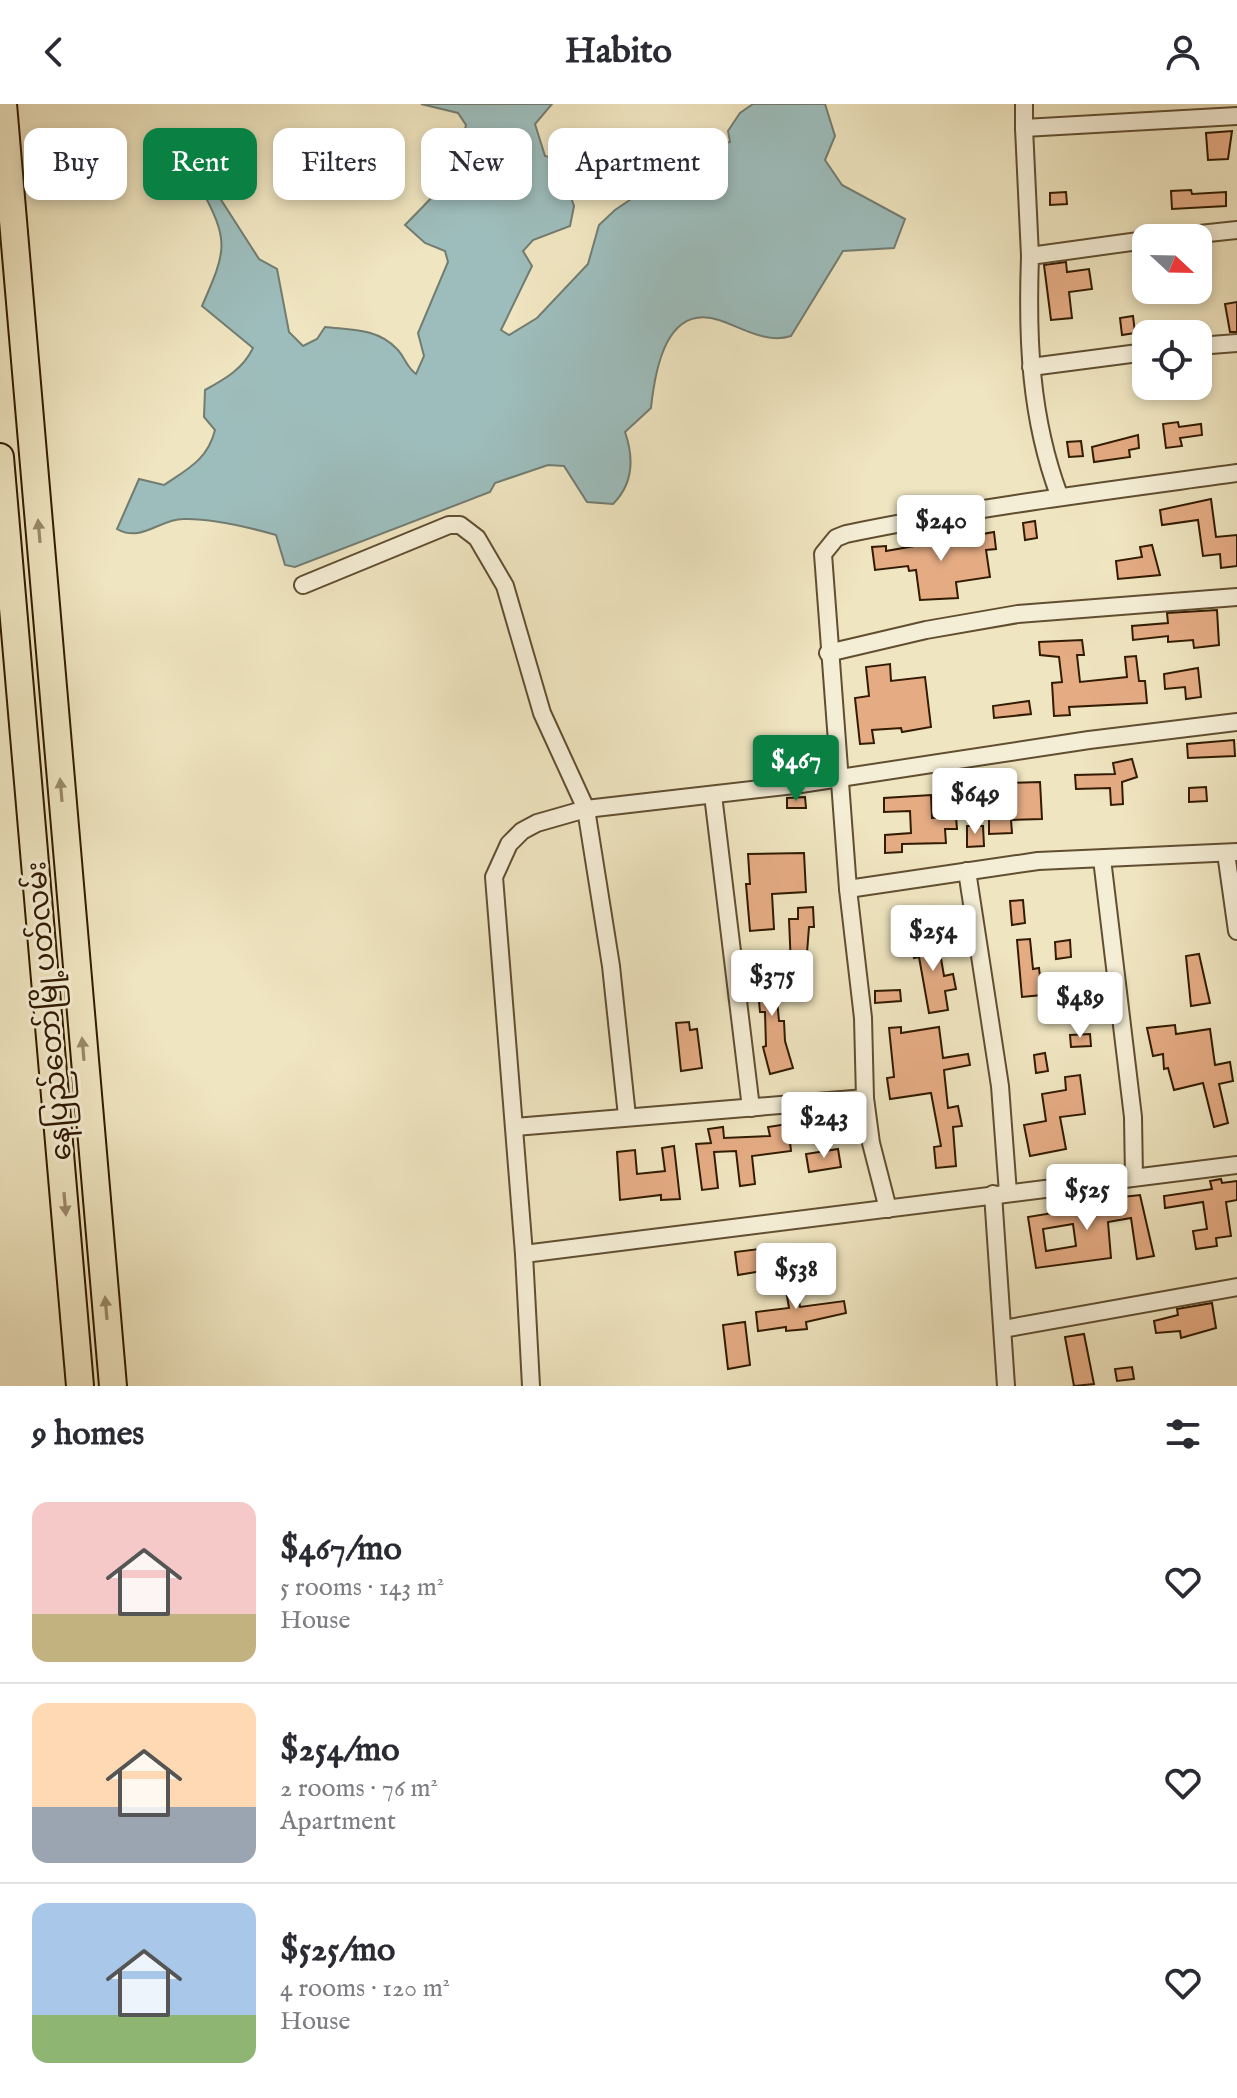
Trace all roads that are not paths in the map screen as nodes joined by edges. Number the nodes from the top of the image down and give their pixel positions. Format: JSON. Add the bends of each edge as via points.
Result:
{"nodes":[{"id":1,"x":3,"y":104,"type":"edge"},
{"id":2,"x":1024,"y":104,"type":"edge"},
{"id":3,"x":1237,"y":116,"type":"edge"},
{"id":4,"x":1024,"y":128,"type":"junction"},
{"id":5,"x":1237,"y":230,"type":"edge"},
{"id":6,"x":1212,"y":233,"type":"edge"},
{"id":7,"x":1132,"y":242,"type":"edge"},
{"id":8,"x":1030,"y":256,"type":"junction"},
{"id":9,"x":1237,"y":343,"type":"edge"},
{"id":10,"x":1212,"y":345,"type":"edge"},
{"id":11,"x":1132,"y":354,"type":"edge"},
{"id":12,"x":1031,"y":367,"type":"junction"},
{"id":13,"x":0,"y":457,"type":"edge"},
{"id":14,"x":1237,"y":473,"type":"edge"},
{"id":15,"x":1059,"y":495,"type":"junction"},
{"id":16,"x":303,"y":585,"type":"dead end"},
{"id":17,"x":1237,"y":597,"type":"edge"},
{"id":18,"x":828,"y":653,"type":"junction"},
{"id":19,"x":1237,"y":722,"type":"edge"},
{"id":20,"x":839,"y":778,"type":"junction"},
{"id":21,"x":713,"y":795,"type":"junction"},
{"id":22,"x":586,"y":809,"type":"junction"},
{"id":23,"x":1232,"y":853,"type":"edge"},
{"id":24,"x":1102,"y":859,"type":"junction"},
{"id":25,"x":967,"y":871,"type":"junction"},
{"id":26,"x":848,"y":889,"type":"junction"},
{"id":27,"x":1237,"y":931,"type":"edge"},
{"id":28,"x":865,"y":1098,"type":"junction"},
{"id":29,"x":751,"y":1108,"type":"junction"},
{"id":30,"x":627,"y":1116,"type":"junction"},
{"id":31,"x":515,"y":1127,"type":"junction"},
{"id":32,"x":1237,"y":1165,"type":"edge"},
{"id":33,"x":1134,"y":1177,"type":"junction"},
{"id":34,"x":1001,"y":1193,"type":"junction"},
{"id":35,"x":888,"y":1209,"type":"junction"},
{"id":36,"x":524,"y":1254,"type":"junction"},
{"id":37,"x":1237,"y":1287,"type":"edge"},
{"id":38,"x":1003,"y":1329,"type":"junction"},
{"id":39,"x":80,"y":1386,"type":"edge"},
{"id":40,"x":113,"y":1386,"type":"edge"},
{"id":41,"x":531,"y":1386,"type":"edge"},
{"id":42,"x":1006,"y":1386,"type":"edge"}],
"edges":[{"from":40,"to":1,"type":"main road","name":"နေပြည်တော်မြို့ပတ်လမ်း","one_way":true},
{"from":2,"to":4,"type":"street"},
{"from":3,"to":4,"type":"street"},
{"from":4,"to":8,"type":"street"},
{"from":5,"to":6,"type":"street"},
{"from":7,"to":8,"type":"street"},
{"from":8,"to":12,"type":"street"},
{"from":9,"to":10,"type":"street"},
{"from":11,"to":12,"type":"street"},
{"from":12,"to":15,"type":"street","via":[[1040,436]]},
{"from":13,"to":39,"type":"main road","one_way":true},
{"from":14,"to":15,"type":"street"},
{"from":15,"to":18,"type":"street","via":[[836,538],[823,554]]},
{"from":16,"to":22,"type":"street","via":[[449,525],[469,530],[505,586],[542,713]]},
{"from":17,"to":18,"type":"street","via":[[1018,614]]},
{"from":18,"to":20,"type":"street"},
{"from":19,"to":20,"type":"street"},
{"from":20,"to":21,"type":"street"},
{"from":20,"to":26,"type":"street"},
{"from":21,"to":22,"type":"street"},
{"from":21,"to":29,"type":"street"},
{"from":22,"to":30,"type":"street"},
{"from":22,"to":31,"type":"street","via":[[522,831],[509,844],[494,877]]},
{"from":23,"to":24,"type":"street"},
{"from":23,"to":27,"type":"street"},
{"from":24,"to":25,"type":"street"},
{"from":24,"to":33,"type":"street","via":[[1133,1117]]},
{"from":25,"to":26,"type":"street"},
{"from":25,"to":34,"type":"street","via":[[1000,1086]]},
{"from":26,"to":28,"type":"street","via":[[863,1018]]},
{"from":28,"to":29,"type":"street"},
{"from":28,"to":35,"type":"street"},
{"from":29,"to":30,"type":"street"},
{"from":30,"to":31,"type":"street"},
{"from":31,"to":36,"type":"street"},
{"from":32,"to":33,"type":"street"},
{"from":33,"to":34,"type":"street"},
{"from":34,"to":35,"type":"street"},
{"from":34,"to":38,"type":"street"},
{"from":35,"to":36,"type":"street"},
{"from":36,"to":41,"type":"street"},
{"from":37,"to":38,"type":"street"},
{"from":38,"to":42,"type":"street"}]}
